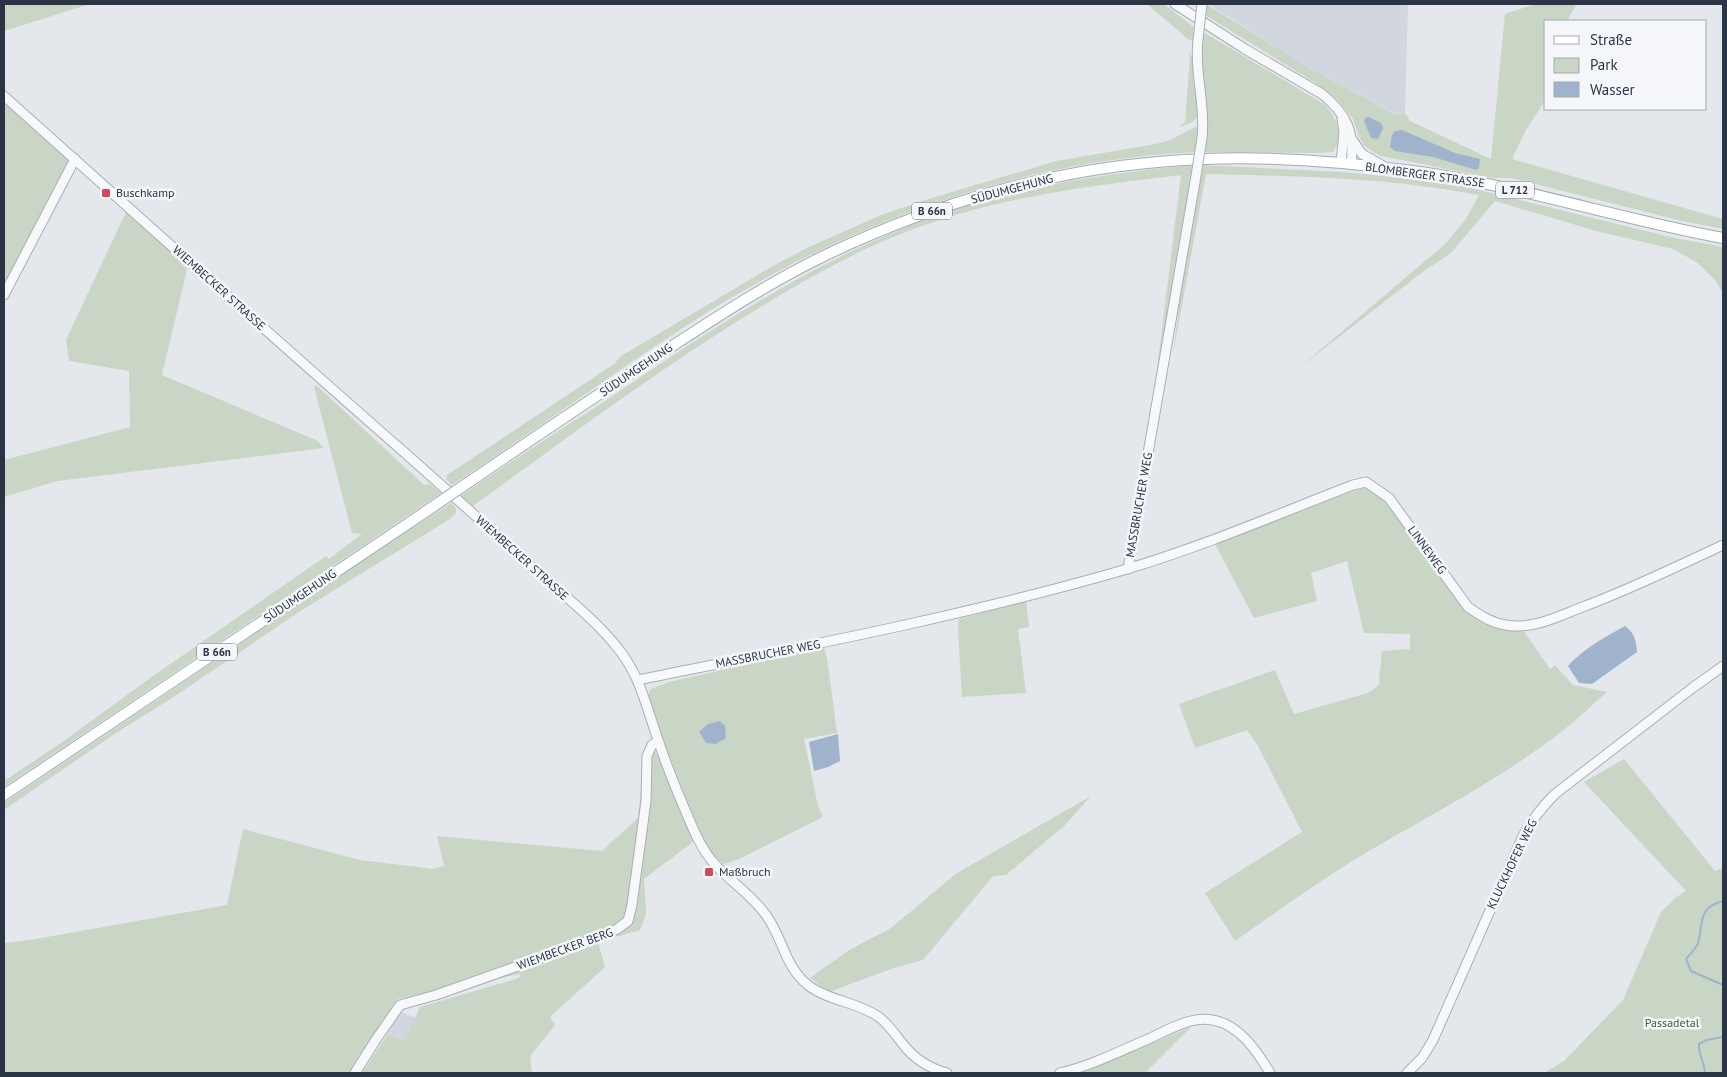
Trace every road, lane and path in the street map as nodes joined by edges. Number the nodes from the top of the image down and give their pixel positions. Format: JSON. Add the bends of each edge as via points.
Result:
{"nodes":[{"id":1,"x":1175,"y":4,"type":"edge"},
{"id":2,"x":1202,"y":4,"type":"edge"},
{"id":3,"x":4,"y":96,"type":"edge"},
{"id":4,"x":1342,"y":116,"type":"junction"},
{"id":5,"x":1352,"y":140,"type":"junction"},
{"id":6,"x":74,"y":159,"type":"junction"},
{"id":7,"x":1346,"y":164,"type":"junction"},
{"id":8,"x":1387,"y":168,"type":"junction"},
{"id":9,"x":1723,"y":238,"type":"edge"},
{"id":10,"x":4,"y":296,"type":"edge"},
{"id":11,"x":1723,"y":545,"type":"edge"},
{"id":12,"x":1128,"y":569,"type":"junction"},
{"id":13,"x":1723,"y":666,"type":"edge"},
{"id":14,"x":638,"y":680,"type":"junction"},
{"id":15,"x":658,"y":741,"type":"junction"},
{"id":16,"x":4,"y":796,"type":"edge"},
{"id":17,"x":356,"y":1073,"type":"edge"},
{"id":18,"x":947,"y":1073,"type":"edge"},
{"id":19,"x":1060,"y":1073,"type":"edge"},
{"id":20,"x":1270,"y":1073,"type":"edge"},
{"id":21,"x":1408,"y":1073,"type":"edge"}],
"edges":[{"from":1,"to":4,"type":"street","name":"BLOMBERGER STRASSE","via":[[1322,94]]},
{"from":2,"to":12,"type":"street","name":"MASSBRUCHER WEG","bridge":true,"via":[[1196,63],[1204,120],[1202,138]]},
{"from":3,"to":6,"type":"street","name":"WIEMBECKER STRASSE"},
{"from":4,"to":5,"type":"street","name":"BLOMBERGER STRASSE","via":[[1349,126]]},
{"from":4,"to":7,"type":"street"},
{"from":5,"to":7,"type":"street","name":"BLOMBERGER STRASSE"},
{"from":5,"to":8,"type":"street","via":[[1362,154]]},
{"from":6,"to":10,"type":"street"},
{"from":6,"to":14,"type":"street","name":"WIEMBECKER STRASSE","via":[[598,627],[624,656]]},
{"from":7,"to":8,"type":"main road","name":"BLOMBERGER STRASSE","number":"L 712"},
{"from":7,"to":16,"type":"main road","name":"SÜDUMGEHUNG","number":"B 66n","bridge":true,"via":[[1238,158],[1144,163],[1071,174],[1018,185],[930,212],[826,255],[705,324]]},
{"from":8,"to":9,"type":"main road","name":"BLOMBERGER STRASSE","number":"L 712","via":[[1511,189]]},
{"from":11,"to":12,"type":"street","name":"LINNEWEG","via":[[1624,592],[1528,626],[1506,626],[1486,620],[1468,607],[1389,498],[1366,482]]},
{"from":12,"to":14,"type":"street","name":"MASSBRUCHER WEG","via":[[952,615]]},
{"from":13,"to":21,"type":"street","name":"KLUCKHOFER WEG","via":[[1541,807],[1522,838],[1433,1040]]},
{"from":14,"to":15,"type":"street","name":"WIEMBECKER STRASSE"},
{"from":15,"to":17,"type":"street","name":"WIEMBECKER BERG","via":[[647,756],[646,801],[628,922],[597,938],[400,1005]]},
{"from":15,"to":18,"type":"street","name":"WIEMBECKER STRASSE","via":[[703,847],[767,916],[786,957],[801,979],[822,993],[878,1016],[920,1061]]},
{"from":19,"to":20,"type":"street","via":[[1185,1024],[1206,1019],[1235,1030],[1252,1046]]}]}
